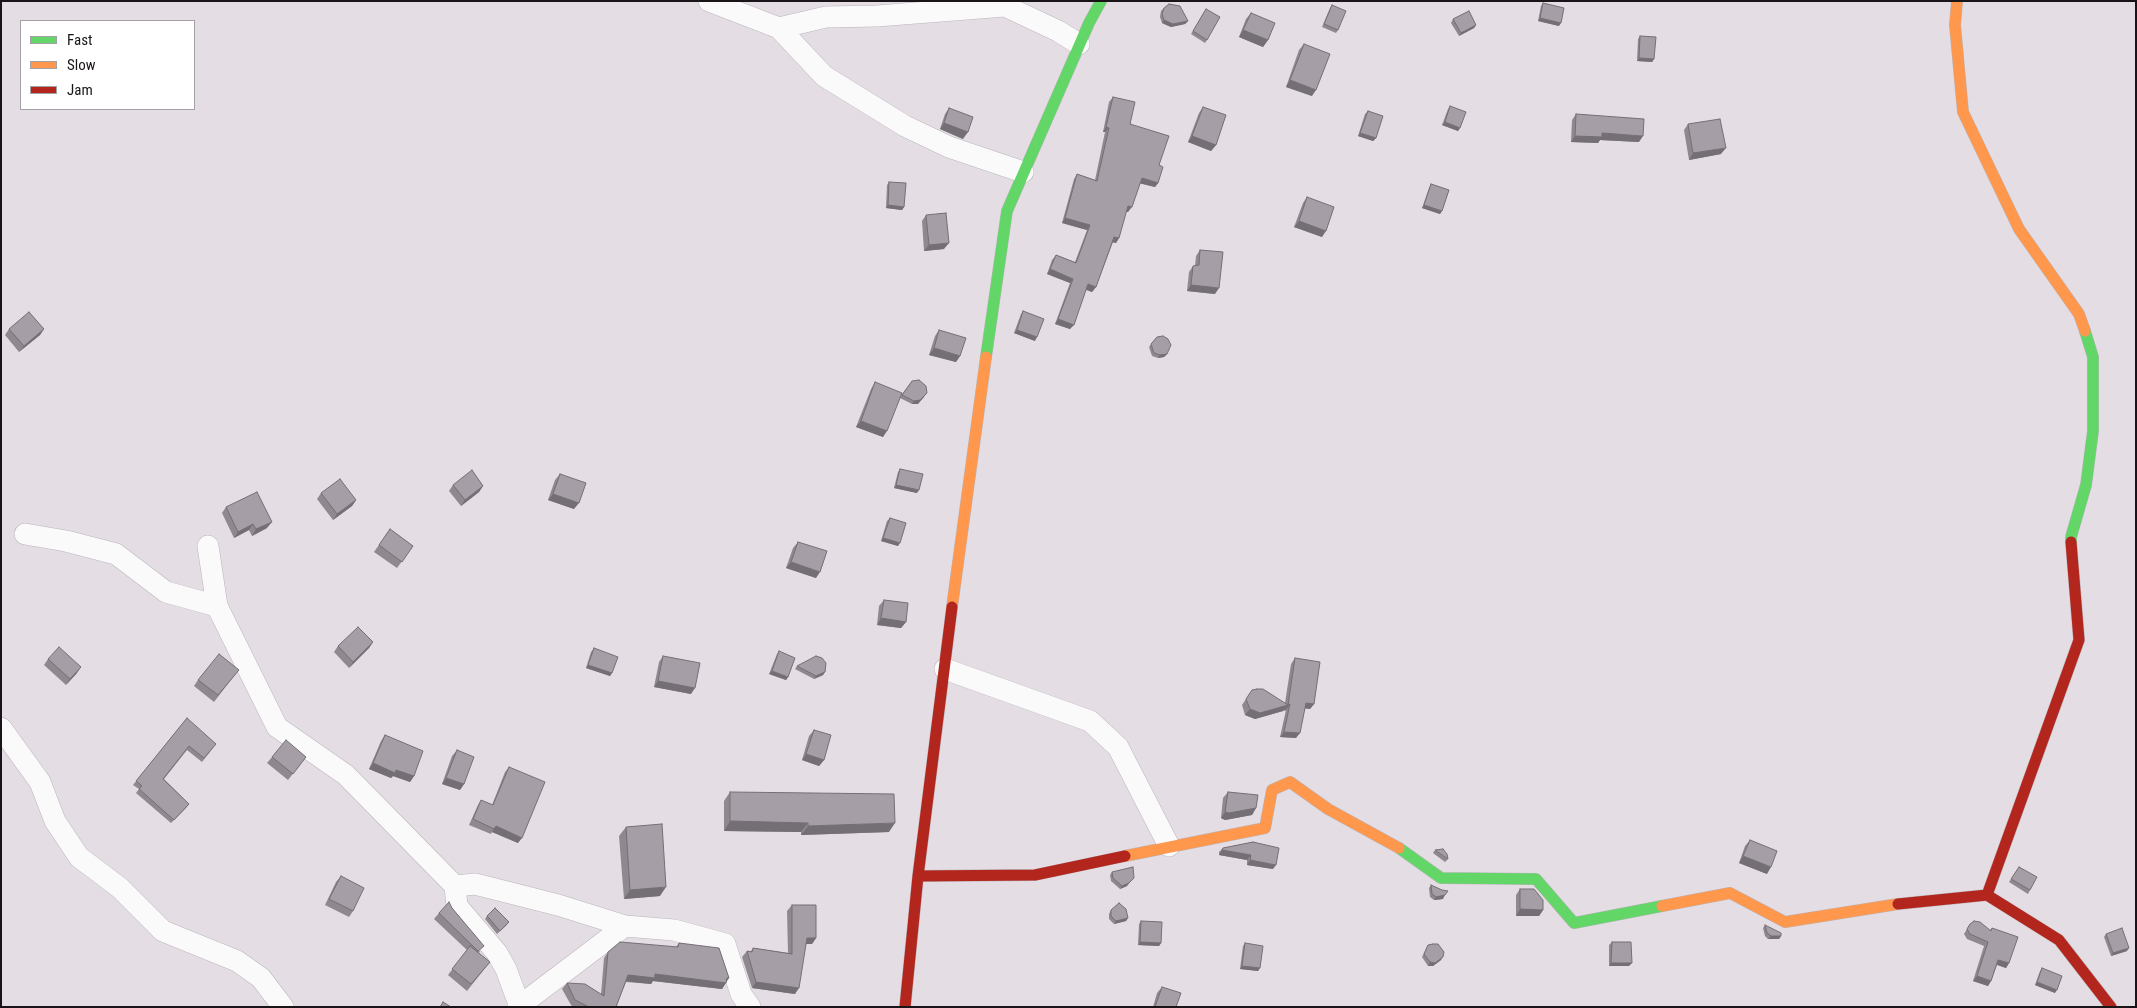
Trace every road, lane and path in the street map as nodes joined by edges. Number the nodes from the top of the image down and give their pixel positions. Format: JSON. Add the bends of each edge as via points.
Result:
{"nodes":[{"id":1,"x":709,"y":1,"type":"edge"},
{"id":2,"x":1101,"y":1,"type":"edge"},
{"id":3,"x":1957,"y":1,"type":"edge"},
{"id":4,"x":779,"y":28,"type":"junction"},
{"id":5,"x":1079,"y":44,"type":"junction"},
{"id":6,"x":1023,"y":172,"type":"junction"},
{"id":7,"x":25,"y":534,"type":"dead end"},
{"id":8,"x":208,"y":546,"type":"dead end"},
{"id":9,"x":217,"y":606,"type":"junction"},
{"id":10,"x":945,"y":669,"type":"junction"},
{"id":11,"x":1,"y":728,"type":"edge"},
{"id":12,"x":1169,"y":846,"type":"junction"},
{"id":13,"x":918,"y":876,"type":"junction"},
{"id":14,"x":455,"y":886,"type":"junction"},
{"id":15,"x":1987,"y":895,"type":"junction"},
{"id":16,"x":625,"y":926,"type":"junction"},
{"id":17,"x":520,"y":1006,"type":"edge"},
{"id":18,"x":283,"y":1007,"type":"edge"},
{"id":19,"x":750,"y":1007,"type":"edge"},
{"id":20,"x":905,"y":1007,"type":"edge"},
{"id":21,"x":2111,"y":1007,"type":"edge"}],
"edges":[{"from":1,"to":4,"type":"street"},
{"from":2,"to":5,"type":"street"},
{"from":3,"to":15,"type":"street","via":[[1955,25],[1963,112],[2019,229],[2079,314],[2093,357],[2093,431],[2086,485],[2071,537],[2079,640]]},
{"from":4,"to":5,"type":"street","via":[[826,17],[1005,6]]},
{"from":4,"to":6,"type":"street","via":[[824,76],[905,126],[949,147]]},
{"from":5,"to":6,"type":"street"},
{"from":6,"to":10,"type":"street","via":[[1007,211],[966,493]]},
{"from":7,"to":9,"type":"street","via":[[116,554],[166,592]]},
{"from":8,"to":9,"type":"street"},
{"from":9,"to":14,"type":"street","via":[[277,728],[346,775]]},
{"from":10,"to":12,"type":"street","via":[[1090,721],[1118,747]]},
{"from":10,"to":13,"type":"street"},
{"from":11,"to":18,"type":"street","via":[[40,782],[55,821],[79,857],[120,888],[163,931],[237,961],[261,978]]},
{"from":12,"to":13,"type":"street","via":[[1035,874]]},
{"from":12,"to":15,"type":"street","via":[[1265,828],[1272,790],[1290,782],[1328,809],[1389,841],[1441,878],[1536,878],[1574,923],[1730,893],[1785,922],[1898,904]]},
{"from":13,"to":20,"type":"street"},
{"from":14,"to":16,"type":"street","via":[[475,884]]},
{"from":14,"to":17,"type":"street","via":[[457,906],[497,953]]},
{"from":15,"to":21,"type":"street","via":[[2059,940]]},
{"from":16,"to":17,"type":"street"},
{"from":16,"to":19,"type":"street","via":[[674,930],[726,944],[741,994]]}]}
